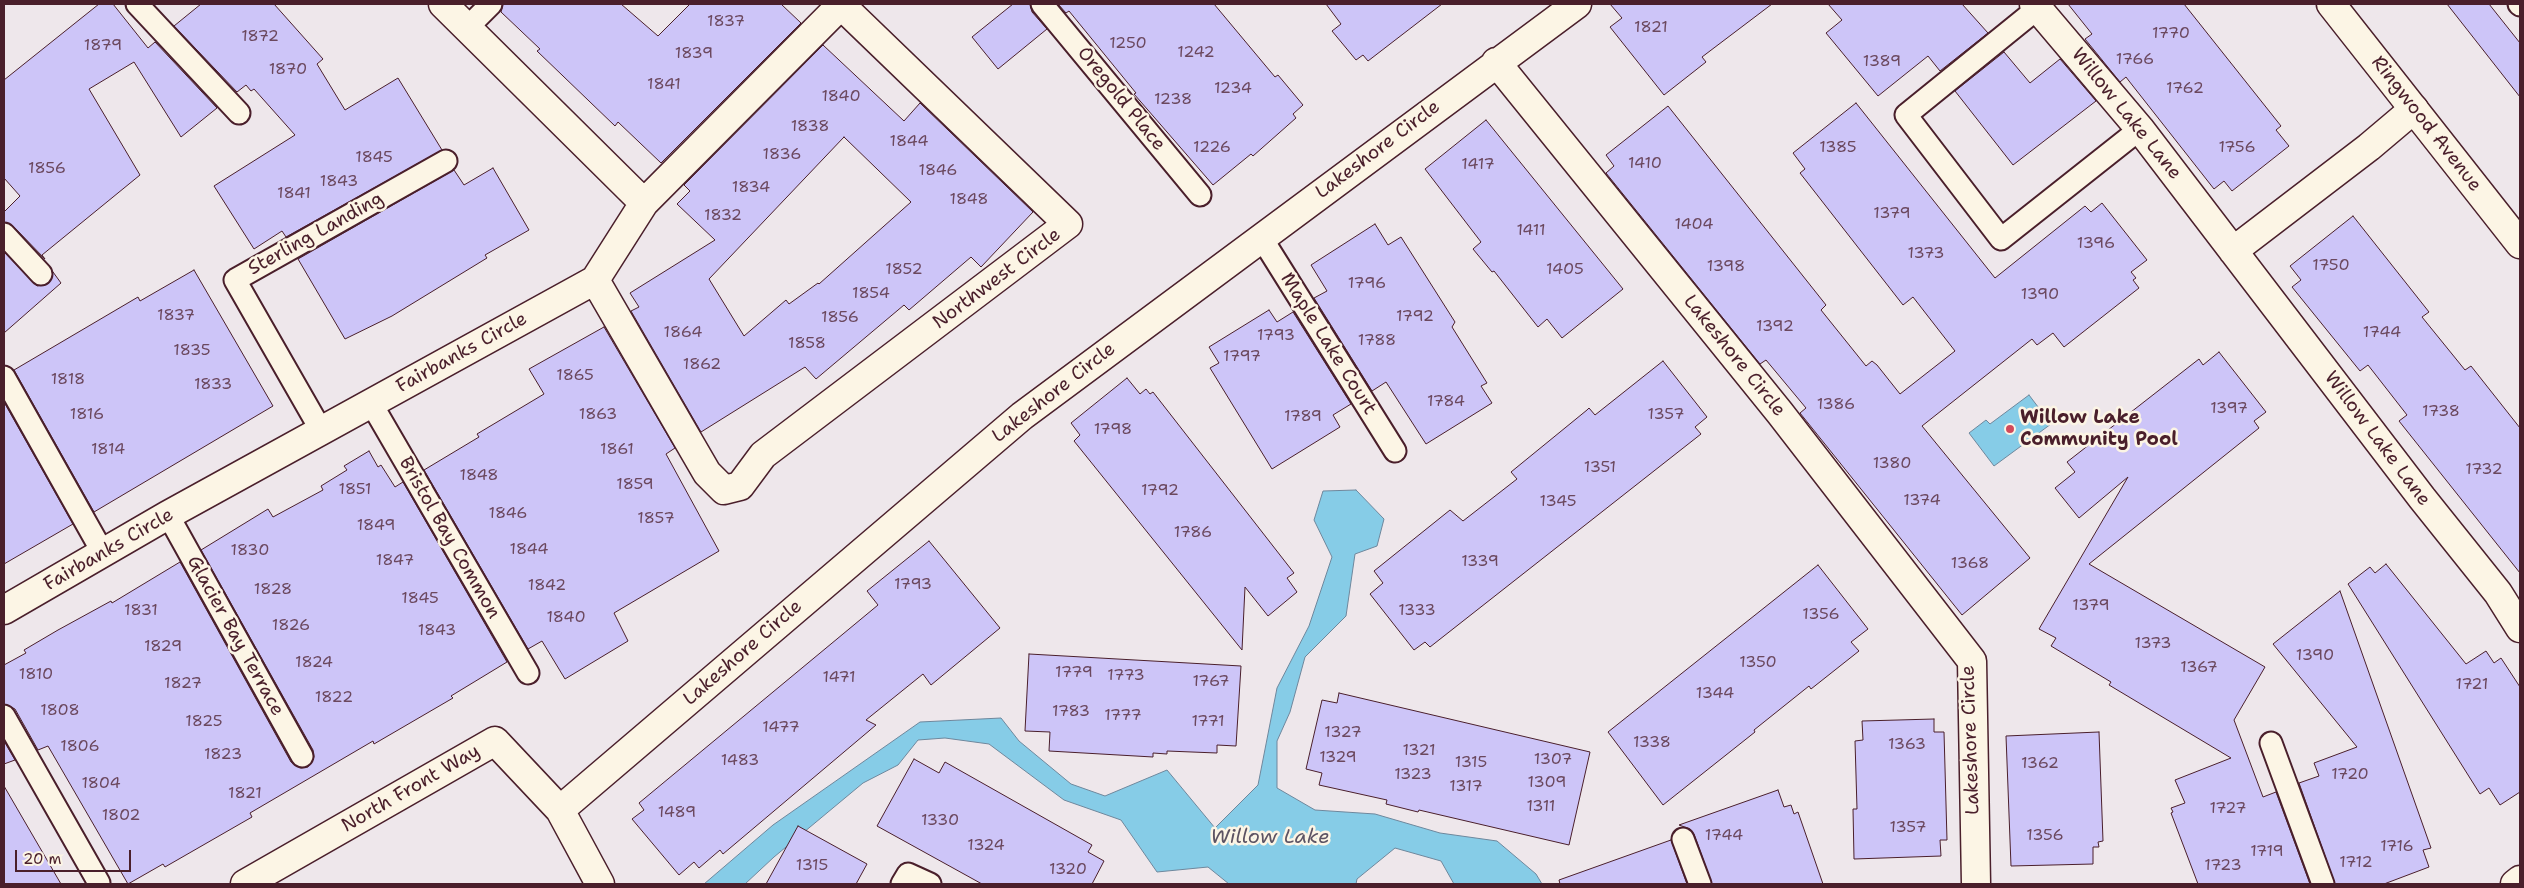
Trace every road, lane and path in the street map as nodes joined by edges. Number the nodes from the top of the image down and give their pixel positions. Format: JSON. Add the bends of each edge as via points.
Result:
{"nodes":[{"id":1,"x":137,"y":4,"type":"edge"},
{"id":2,"x":443,"y":4,"type":"edge"},
{"id":3,"x":491,"y":4,"type":"edge"},
{"id":4,"x":1042,"y":4,"type":"edge"},
{"id":5,"x":1577,"y":4,"type":"edge"},
{"id":6,"x":2331,"y":4,"type":"edge"},
{"id":7,"x":2036,"y":6,"type":"edge"},
{"id":8,"x":468,"y":27,"type":"junction"},
{"id":9,"x":1496,"y":62,"type":"junction"},
{"id":10,"x":2414,"y":109,"type":"junction"},
{"id":11,"x":239,"y":113,"type":"dead end"},
{"id":12,"x":2140,"y":129,"type":"junction"},
{"id":13,"x":446,"y":161,"type":"dead end"},
{"id":14,"x":1200,"y":195,"type":"dead end"},
{"id":15,"x":644,"y":203,"type":"junction"},
{"id":16,"x":4,"y":234,"type":"edge"},
{"id":17,"x":1261,"y":237,"type":"junction"},
{"id":18,"x":2520,"y":244,"type":"edge"},
{"id":19,"x":2233,"y":250,"type":"junction"},
{"id":20,"x":41,"y":274,"type":"dead end"},
{"id":21,"x":595,"y":280,"type":"junction"},
{"id":22,"x":4,"y":377,"type":"edge"},
{"id":23,"x":371,"y":403,"type":"junction"},
{"id":24,"x":322,"y":432,"type":"junction"},
{"id":25,"x":1395,"y":451,"type":"dead end"},
{"id":26,"x":168,"y":515,"type":"junction"},
{"id":27,"x":103,"y":553,"type":"junction"},
{"id":28,"x":4,"y":610,"type":"edge"},
{"id":29,"x":2520,"y":628,"type":"edge"},
{"id":30,"x":528,"y":673,"type":"dead end"},
{"id":31,"x":4,"y":716,"type":"edge"},
{"id":32,"x":2270,"y":743,"type":"dead end"},
{"id":33,"x":302,"y":756,"type":"dead end"},
{"id":34,"x":560,"y":810,"type":"junction"},
{"id":35,"x":1683,"y":839,"type":"dead end"},
{"id":36,"x":2520,"y":880,"type":"edge"},
{"id":37,"x":99,"y":883,"type":"dead end"},
{"id":38,"x":245,"y":884,"type":"edge"},
{"id":39,"x":600,"y":884,"type":"edge"},
{"id":40,"x":902,"y":884,"type":"edge"},
{"id":41,"x":930,"y":884,"type":"edge"},
{"id":42,"x":1700,"y":884,"type":"edge"},
{"id":43,"x":1976,"y":884,"type":"edge"},
{"id":44,"x":2323,"y":884,"type":"edge"},
{"id":45,"x":2515,"y":884,"type":"edge"}],
"edges":[{"from":1,"to":11,"type":"lane"},
{"from":2,"to":8,"type":"street"},
{"from":3,"to":8,"type":"lane"},
{"from":4,"to":14,"type":"lane","name":"Oregold Place"},
{"from":5,"to":9,"type":"street"},
{"from":6,"to":10,"type":"street","name":"Ringwood Avenue"},
{"from":7,"to":12,"type":"street","name":"Willow Lake Lane"},
{"from":7,"to":12,"type":"lane","via":[[1906,115],[2001,239]]},
{"from":8,"to":15,"type":"street"},
{"from":9,"to":17,"type":"street","name":"Lakeshore Circle"},
{"from":9,"to":43,"type":"street","name":"Lakeshore Circle","via":[[1792,428],[1972,661]]},
{"from":10,"to":18,"type":"street","name":"Ringwood Avenue"},
{"from":10,"to":19,"type":"street"},
{"from":12,"to":19,"type":"street","name":"Willow Lake Lane"},
{"from":13,"to":24,"type":"lane","name":"Sterling Landing","via":[[234,280]]},
{"from":15,"to":21,"type":"street","name":"Fairbanks Circle"},
{"from":15,"to":21,"type":"street","name":"Northwest Circle","via":[[841,5],[1068,224],[763,455],[740,486],[724,490],[707,474]]},
{"from":16,"to":20,"type":"lane"},
{"from":17,"to":25,"type":"lane","name":"Maple Lake Court"},
{"from":17,"to":34,"type":"street","name":"Lakeshore Circle","via":[[1022,416]]},
{"from":19,"to":29,"type":"street","name":"Willow Lake Lane","via":[[2498,593]]},
{"from":21,"to":23,"type":"street","name":"Fairbanks Circle"},
{"from":22,"to":27,"type":"lane"},
{"from":23,"to":24,"type":"street","name":"Fairbanks Circle"},
{"from":23,"to":30,"type":"lane","name":"Bristol Bay Common"},
{"from":24,"to":26,"type":"street","name":"Fairbanks Circle"},
{"from":26,"to":27,"type":"street","name":"Fairbanks Circle"},
{"from":26,"to":33,"type":"lane","name":"Glacier Bay Terrace"},
{"from":27,"to":28,"type":"street","name":"Fairbanks Circle"},
{"from":31,"to":37,"type":"lane"},
{"from":32,"to":44,"type":"lane"},
{"from":34,"to":38,"type":"street","name":"North Front Way","via":[[495,741]]},
{"from":34,"to":39,"type":"street"},
{"from":35,"to":42,"type":"lane"},
{"from":36,"to":45,"type":"street"},
{"from":40,"to":41,"type":"lane","via":[[908,874]]}]}
